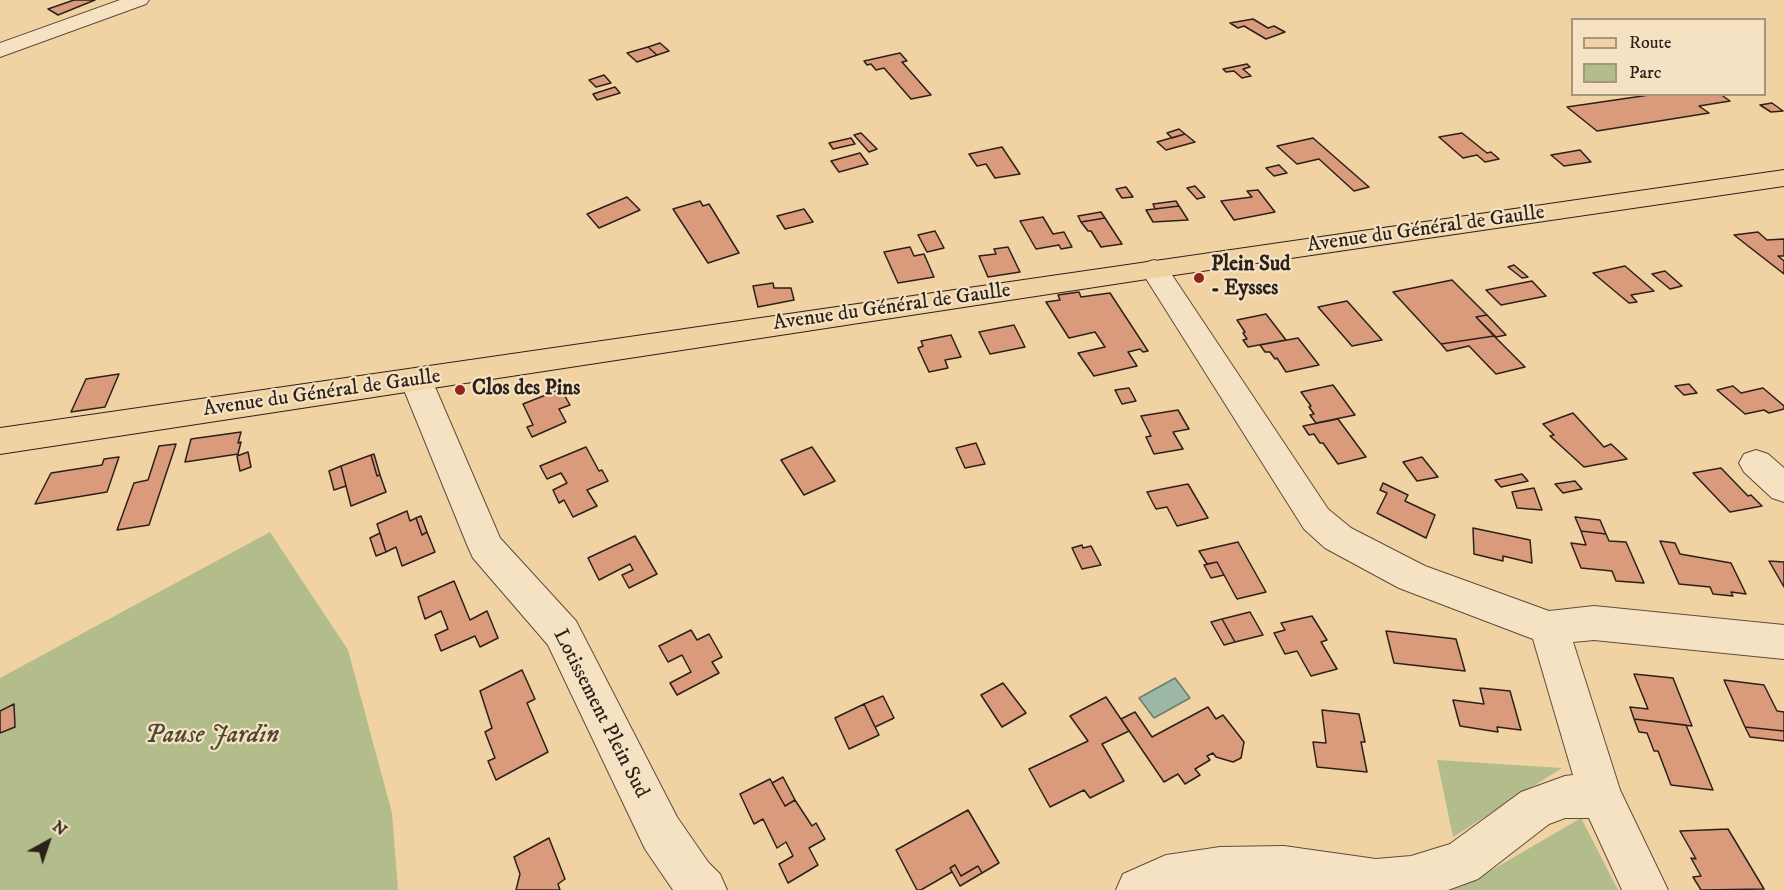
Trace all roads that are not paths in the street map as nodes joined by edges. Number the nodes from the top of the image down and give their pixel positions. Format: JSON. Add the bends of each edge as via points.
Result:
{"nodes":[{"id":1,"x":139,"y":0,"type":"edge"},
{"id":2,"x":0,"y":50,"type":"edge"},
{"id":3,"x":1784,"y":178,"type":"edge"},
{"id":4,"x":1154,"y":269,"type":"junction"},
{"id":5,"x":416,"y":380,"type":"junction"},
{"id":6,"x":0,"y":441,"type":"edge"},
{"id":7,"x":1756,"y":463,"type":"dead end"},
{"id":8,"x":1784,"y":488,"type":"edge"},
{"id":9,"x":1549,"y":628,"type":"junction"},
{"id":10,"x":1784,"y":642,"type":"edge"},
{"id":11,"x":1600,"y":796,"type":"junction"},
{"id":12,"x":704,"y":890,"type":"edge"},
{"id":13,"x":1140,"y":890,"type":"edge"},
{"id":14,"x":1645,"y":890,"type":"edge"}],
"edges":[{"from":1,"to":2,"type":"street"},
{"from":3,"to":4,"type":"main road","name":"Avenue du Général de Gaulle"},
{"from":4,"to":5,"type":"main road","name":"Avenue du Général de Gaulle"},
{"from":4,"to":9,"type":"street","via":[[1316,519],[1338,538],[1412,578]]},
{"from":5,"to":6,"type":"main road","name":"Avenue du Général de Gaulle"},
{"from":5,"to":12,"type":"street","name":"Lotissement Plein Sud","via":[[486,547],[562,633],[661,832]]},
{"from":7,"to":8,"type":"street"},
{"from":9,"to":10,"type":"street","via":[[1594,623]]},
{"from":9,"to":11,"type":"street"},
{"from":11,"to":13,"type":"street","via":[[1565,797],[1536,807],[1462,863],[1411,879],[1376,882],[1284,869],[1220,870],[1166,878]]},
{"from":11,"to":14,"type":"street"}]}
